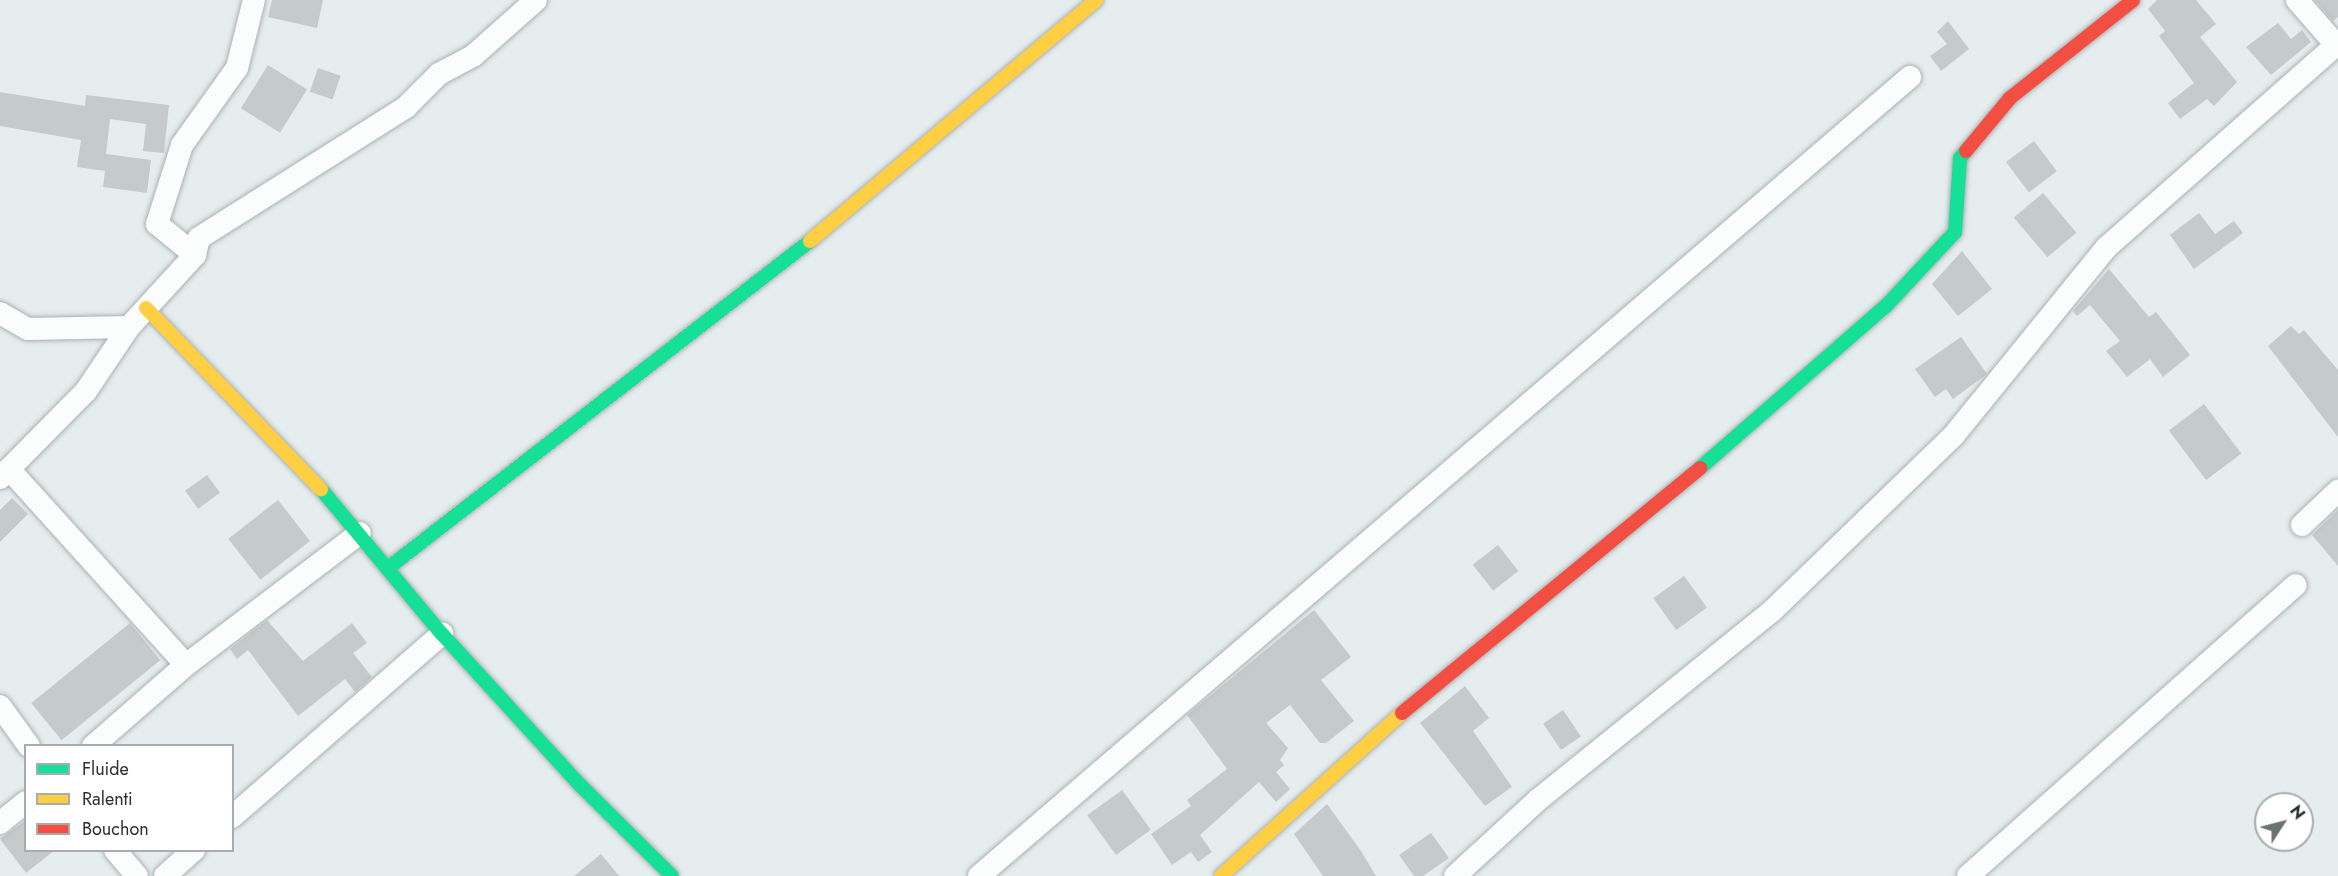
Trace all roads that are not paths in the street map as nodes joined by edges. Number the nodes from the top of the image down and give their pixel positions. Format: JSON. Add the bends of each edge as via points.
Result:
{"nodes":[{"id":1,"x":254,"y":0,"type":"edge"},
{"id":2,"x":536,"y":0,"type":"edge"},
{"id":3,"x":1096,"y":0,"type":"edge"},
{"id":4,"x":2133,"y":0,"type":"edge"},
{"id":5,"x":2297,"y":0,"type":"edge"},
{"id":6,"x":2337,"y":46,"type":"edge"},
{"id":7,"x":1910,"y":77,"type":"dead end"},
{"id":8,"x":195,"y":255,"type":"junction"},
{"id":9,"x":146,"y":308,"type":"junction"},
{"id":10,"x":0,"y":313,"type":"edge"},
{"id":11,"x":129,"y":327,"type":"junction"},
{"id":12,"x":28,"y":329,"type":"junction"},
{"id":13,"x":0,"y":330,"type":"edge"},
{"id":14,"x":5,"y":473,"type":"edge"},
{"id":15,"x":2338,"y":490,"type":"edge"},
{"id":16,"x":2302,"y":525,"type":"dead end"},
{"id":17,"x":360,"y":533,"type":"junction"},
{"id":18,"x":388,"y":568,"type":"junction"},
{"id":19,"x":2296,"y":585,"type":"dead end"},
{"id":20,"x":442,"y":634,"type":"junction"},
{"id":21,"x":186,"y":664,"type":"junction"},
{"id":22,"x":0,"y":706,"type":"edge"},
{"id":23,"x":28,"y":744,"type":"edge"},
{"id":24,"x":95,"y":744,"type":"edge"},
{"id":25,"x":24,"y":804,"type":"edge"},
{"id":26,"x":234,"y":815,"type":"edge"},
{"id":27,"x":0,"y":823,"type":"edge"},
{"id":28,"x":117,"y":852,"type":"edge"},
{"id":29,"x":192,"y":852,"type":"edge"},
{"id":30,"x":137,"y":876,"type":"edge"},
{"id":31,"x":165,"y":876,"type":"edge"},
{"id":32,"x":672,"y":876,"type":"edge"},
{"id":33,"x":979,"y":876,"type":"edge"},
{"id":34,"x":1221,"y":876,"type":"edge"},
{"id":35,"x":1455,"y":876,"type":"edge"},
{"id":36,"x":1968,"y":876,"type":"edge"}],
"edges":[{"from":1,"to":8,"type":"street","via":[[237,68],[182,145],[157,224]]},
{"from":2,"to":8,"type":"street","via":[[472,56],[439,75],[406,107],[199,238]]},
{"from":3,"to":18,"type":"street","via":[[794,256]]},
{"from":4,"to":34,"type":"street","via":[[2010,98],[1960,158],[1955,232],[1886,306],[1598,556],[1387,725]]},
{"from":5,"to":6,"type":"street"},
{"from":6,"to":35,"type":"street","via":[[2107,247],[1954,435],[1772,611],[1539,799]]},
{"from":7,"to":33,"type":"street"},
{"from":8,"to":9,"type":"street"},
{"from":9,"to":11,"type":"street"},
{"from":9,"to":17,"type":"street"},
{"from":10,"to":12,"type":"street"},
{"from":11,"to":12,"type":"street"},
{"from":11,"to":14,"type":"street","via":[[86,391]]},
{"from":12,"to":13,"type":"street"},
{"from":14,"to":21,"type":"street"},
{"from":15,"to":16,"type":"street"},
{"from":17,"to":18,"type":"street"},
{"from":17,"to":21,"type":"street"},
{"from":18,"to":20,"type":"street"},
{"from":19,"to":36,"type":"street"},
{"from":20,"to":26,"type":"street"},
{"from":20,"to":32,"type":"street","via":[[580,785]]},
{"from":21,"to":24,"type":"street"},
{"from":22,"to":23,"type":"street"},
{"from":25,"to":27,"type":"street"},
{"from":28,"to":30,"type":"street"},
{"from":29,"to":31,"type":"street"}]}
